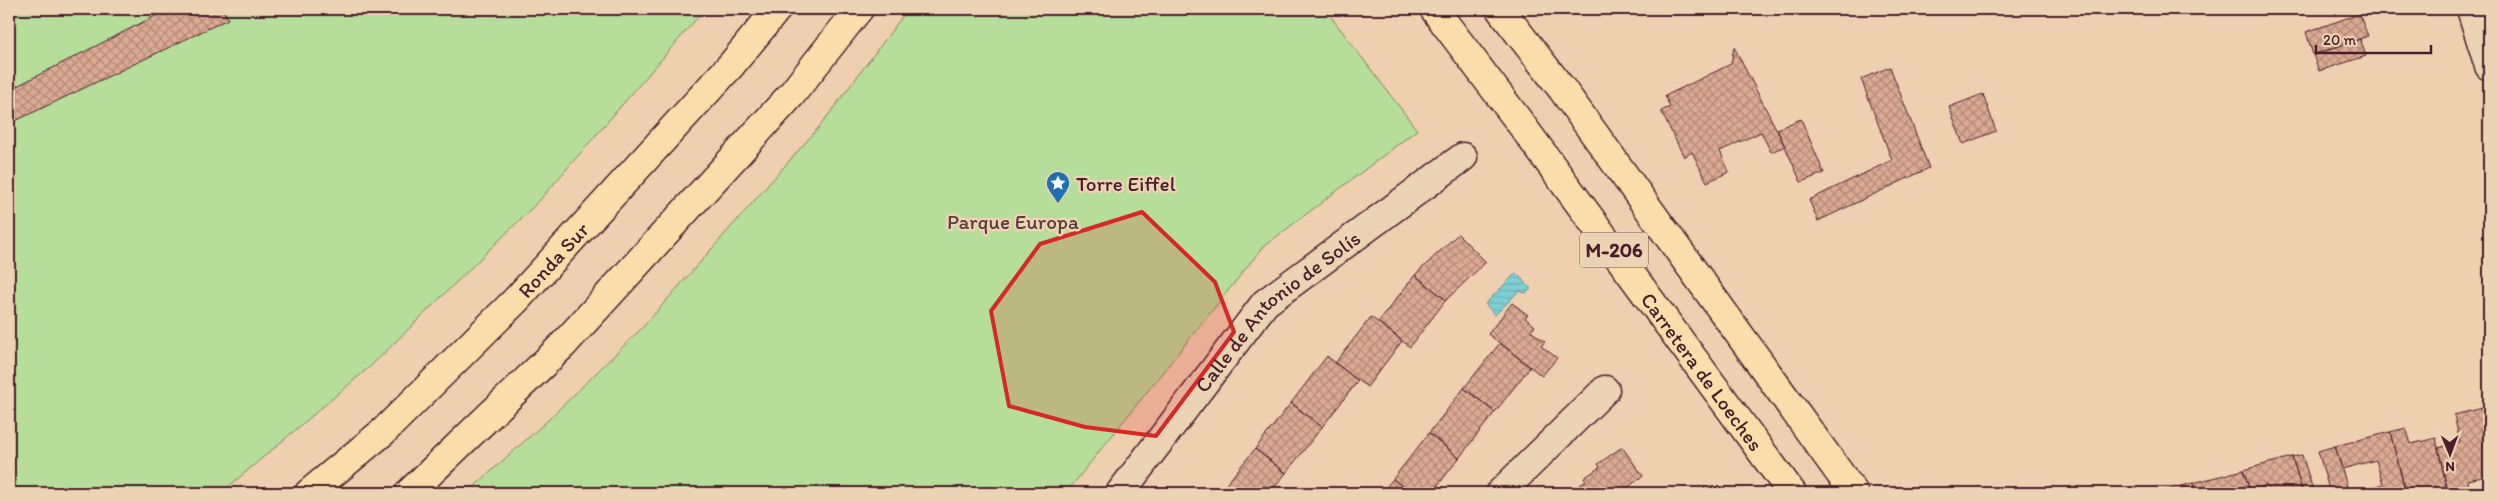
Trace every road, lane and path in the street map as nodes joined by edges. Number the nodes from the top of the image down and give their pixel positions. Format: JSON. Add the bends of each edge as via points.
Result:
{"nodes":[{"id":1,"x":777,"y":9,"type":"edge"},
{"id":2,"x":858,"y":9,"type":"edge"},
{"id":3,"x":1434,"y":9,"type":"edge"},
{"id":4,"x":1500,"y":9,"type":"edge"},
{"id":5,"x":2471,"y":9,"type":"edge"},
{"id":6,"x":2489,"y":66,"type":"edge"},
{"id":7,"x":1463,"y":157,"type":"dead end"},
{"id":8,"x":1605,"y":390,"type":"dead end"},
{"id":9,"x":309,"y":493,"type":"edge"},
{"id":10,"x":409,"y":493,"type":"edge"},
{"id":11,"x":1120,"y":493,"type":"edge"},
{"id":12,"x":1500,"y":493,"type":"edge"},
{"id":13,"x":1792,"y":493,"type":"edge"},
{"id":14,"x":1854,"y":493,"type":"edge"}],
"edges":[{"from":1,"to":9,"type":"main road","name":"Ronda Sur","via":[[732,64],[516,300],[384,430]]},
{"from":2,"to":10,"type":"main road","via":[[791,95],[562,346]]},
{"from":3,"to":13,"type":"main road","name":"Carretera de Loeches","number":"M-206"},
{"from":4,"to":14,"type":"main road","number":"M-206"},
{"from":5,"to":6,"type":"street"},
{"from":7,"to":11,"type":"street","name":"Calle de Antonio de Solís","via":[[1265,303]]},
{"from":8,"to":12,"type":"street"}]}
